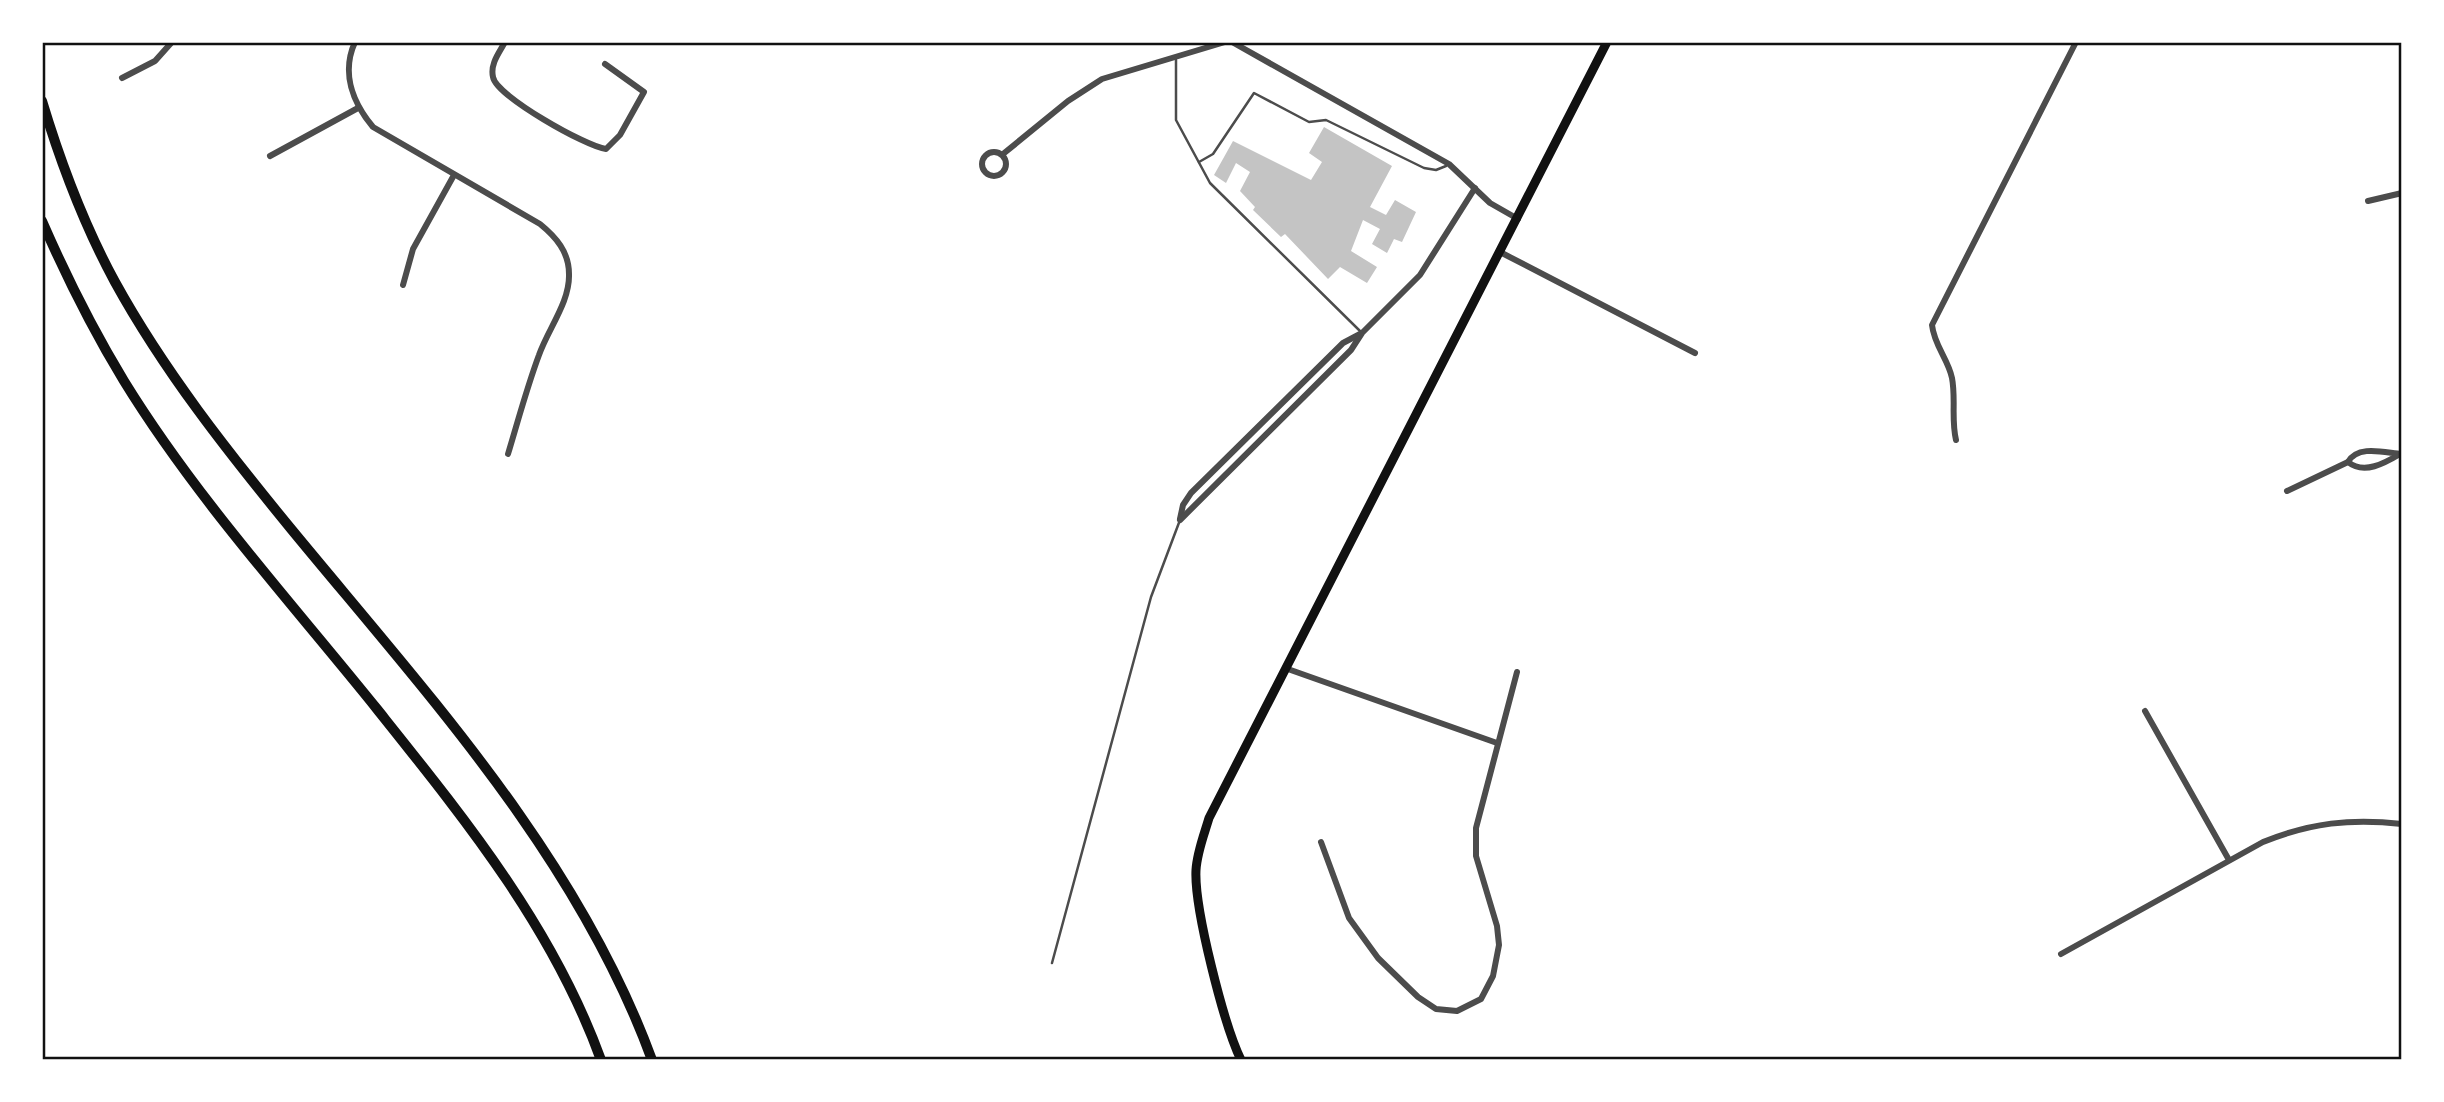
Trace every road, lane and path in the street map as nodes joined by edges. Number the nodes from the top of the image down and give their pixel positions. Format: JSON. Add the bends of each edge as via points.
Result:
{"nodes":[{"id":1,"x":172,"y":42,"type":"edge"},
{"id":2,"x":355,"y":42,"type":"edge"},
{"id":3,"x":505,"y":42,"type":"edge"},
{"id":4,"x":1224,"y":42,"type":"edge"},
{"id":5,"x":1233,"y":42,"type":"edge"},
{"id":6,"x":1607,"y":42,"type":"edge"},
{"id":7,"x":2076,"y":42,"type":"edge"},
{"id":8,"x":1177,"y":56,"type":"junction"},
{"id":9,"x":605,"y":64,"type":"dead end"},
{"id":10,"x":122,"y":78,"type":"dead end"},
{"id":11,"x":42,"y":101,"type":"edge"},
{"id":12,"x":358,"y":108,"type":"junction"},
{"id":13,"x":1003,"y":155,"type":"dead end"},
{"id":14,"x":270,"y":156,"type":"dead end"},
{"id":15,"x":1199,"y":162,"type":"junction"},
{"id":16,"x":1449,"y":164,"type":"junction"},
{"id":17,"x":454,"y":175,"type":"junction"},
{"id":18,"x":1475,"y":188,"type":"junction"},
{"id":19,"x":2402,"y":193,"type":"edge"},
{"id":20,"x":2368,"y":201,"type":"dead end"},
{"id":21,"x":1518,"y":219,"type":"junction"},
{"id":22,"x":42,"y":221,"type":"edge"},
{"id":23,"x":1500,"y":252,"type":"junction"},
{"id":24,"x":403,"y":285,"type":"dead end"},
{"id":25,"x":1362,"y":333,"type":"junction"},
{"id":26,"x":1695,"y":353,"type":"dead end"},
{"id":27,"x":1956,"y":440,"type":"dead end"},
{"id":28,"x":508,"y":454,"type":"dead end"},
{"id":29,"x":2401,"y":454,"type":"edge"},
{"id":30,"x":2348,"y":462,"type":"junction"},
{"id":31,"x":2287,"y":491,"type":"dead end"},
{"id":32,"x":1180,"y":520,"type":"junction"},
{"id":33,"x":1285,"y":668,"type":"junction"},
{"id":34,"x":1517,"y":672,"type":"dead end"},
{"id":35,"x":2145,"y":711,"type":"dead end"},
{"id":36,"x":1497,"y":743,"type":"junction"},
{"id":37,"x":2402,"y":824,"type":"edge"},
{"id":38,"x":1321,"y":842,"type":"dead end"},
{"id":39,"x":2229,"y":860,"type":"junction"},
{"id":40,"x":2061,"y":954,"type":"dead end"},
{"id":41,"x":1052,"y":963,"type":"dead end"},
{"id":42,"x":601,"y":1060,"type":"edge"},
{"id":43,"x":652,"y":1060,"type":"edge"},
{"id":44,"x":1241,"y":1060,"type":"edge"}],
"edges":[{"from":1,"to":10,"type":"street","via":[[155,61]]},
{"from":2,"to":12,"type":"street","via":[[349,71]]},
{"from":3,"to":9,"type":"street","via":[[493,66],[501,91],[606,149],[620,135],[644,92]]},
{"from":4,"to":8,"type":"street"},
{"from":5,"to":16,"type":"street"},
{"from":6,"to":21,"type":"main road"},
{"from":7,"to":27,"type":"street","via":[[1933,325],[1952,378]]},
{"from":8,"to":13,"type":"street","via":[[1102,79]]},
{"from":8,"to":15,"type":"lane","via":[[1176,120]]},
{"from":11,"to":43,"type":"highway","via":[[90,234],[163,360],[264,496],[537,841],[601,945]]},
{"from":12,"to":14,"type":"street"},
{"from":12,"to":17,"type":"street","via":[[382,133]]},
{"from":15,"to":16,"type":"lane","via":[[1213,154],[1254,93],[1309,122],[1326,120],[1432,170]]},
{"from":15,"to":25,"type":"lane","via":[[1210,183]]},
{"from":16,"to":18,"type":"street"},
{"from":17,"to":24,"type":"street","via":[[413,248]]},
{"from":17,"to":28,"type":"street","via":[[540,224],[560,243],[568,264],[566,295],[538,356]]},
{"from":18,"to":21,"type":"street"},
{"from":18,"to":25,"type":"street","via":[[1420,275]]},
{"from":19,"to":20,"type":"street"},
{"from":21,"to":23,"type":"main road"},
{"from":22,"to":42,"type":"highway","via":[[100,340],[155,428],[459,811],[510,882],[553,954]]},
{"from":23,"to":26,"type":"street"},
{"from":23,"to":33,"type":"main road"},
{"from":25,"to":32,"type":"street","via":[[1351,350]]},
{"from":25,"to":32,"type":"street","via":[[1343,343],[1191,493]]},
{"from":29,"to":30,"type":"street","via":[[2376,450],[2355,454]]},
{"from":29,"to":30,"type":"street","via":[[2380,466],[2356,467]]},
{"from":30,"to":31,"type":"street"},
{"from":32,"to":41,"type":"lane","via":[[1150,597]]},
{"from":33,"to":36,"type":"street"},
{"from":33,"to":44,"type":"main road","via":[[1209,818],[1196,871],[1221,1002]]},
{"from":34,"to":36,"type":"street"},
{"from":35,"to":39,"type":"street"},
{"from":36,"to":38,"type":"street","via":[[1475,843],[1499,945],[1487,991],[1474,1005],[1457,1011],[1436,1009],[1378,958],[1349,918]]},
{"from":37,"to":39,"type":"street","via":[[2362,820],[2313,825],[2263,842]]},
{"from":39,"to":40,"type":"street"}]}
